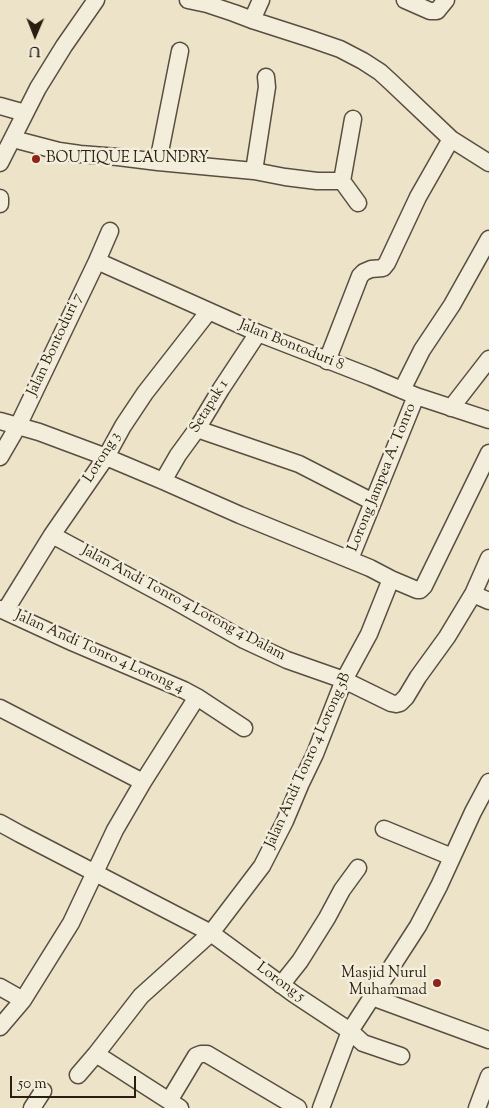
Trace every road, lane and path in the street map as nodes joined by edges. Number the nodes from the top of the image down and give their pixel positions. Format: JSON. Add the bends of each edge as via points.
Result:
{"nodes":[{"id":1,"x":96,"y":0,"type":"edge"},
{"id":2,"x":261,"y":0,"type":"edge"},
{"id":3,"x":405,"y":0,"type":"edge"},
{"id":4,"x":446,"y":0,"type":"edge"},
{"id":5,"x":196,"y":1,"type":"edge"},
{"id":6,"x":252,"y":20,"type":"junction"},
{"id":7,"x":180,"y":51,"type":"dead end"},
{"id":8,"x":266,"y":77,"type":"dead end"},
{"id":9,"x":0,"y":106,"type":"edge"},
{"id":10,"x":25,"y":113,"type":"junction"},
{"id":11,"x":353,"y":118,"type":"dead end"},
{"id":12,"x":13,"y":139,"type":"junction"},
{"id":13,"x":451,"y":139,"type":"junction"},
{"id":14,"x":1,"y":157,"type":"edge"},
{"id":15,"x":158,"y":162,"type":"junction"},
{"id":16,"x":489,"y":162,"type":"edge"},
{"id":17,"x":254,"y":171,"type":"junction"},
{"id":18,"x":342,"y":181,"type":"junction"},
{"id":19,"x":0,"y":198,"type":"edge"},
{"id":20,"x":358,"y":202,"type":"dead end"},
{"id":21,"x":0,"y":204,"type":"edge"},
{"id":22,"x":110,"y":231,"type":"dead end"},
{"id":23,"x":489,"y":239,"type":"edge"},
{"id":24,"x":97,"y":261,"type":"junction"},
{"id":25,"x":209,"y":311,"type":"junction"},
{"id":26,"x":258,"y":333,"type":"junction"},
{"id":27,"x":489,"y":358,"type":"edge"},
{"id":28,"x":327,"y":361,"type":"junction"},
{"id":29,"x":409,"y":393,"type":"junction"},
{"id":30,"x":451,"y":408,"type":"junction"},
{"id":31,"x":489,"y":420,"type":"edge"},
{"id":32,"x":0,"y":421,"type":"edge"},
{"id":33,"x":18,"y":426,"type":"junction"},
{"id":34,"x":197,"y":429,"type":"junction"},
{"id":35,"x":489,"y":453,"type":"edge"},
{"id":36,"x":0,"y":457,"type":"edge"},
{"id":37,"x":106,"y":457,"type":"junction"},
{"id":38,"x":163,"y":481,"type":"junction"},
{"id":39,"x":373,"y":502,"type":"junction"},
{"id":40,"x":52,"y":535,"type":"junction"},
{"id":41,"x":489,"y":558,"type":"edge"},
{"id":42,"x":350,"y":559,"type":"junction"},
{"id":43,"x":391,"y":579,"type":"junction"},
{"id":44,"x":473,"y":594,"type":"junction"},
{"id":45,"x":489,"y":601,"type":"edge"},
{"id":46,"x":2,"y":610,"type":"edge"},
{"id":47,"x":344,"y":680,"type":"junction"},
{"id":48,"x":193,"y":702,"type":"junction"},
{"id":49,"x":0,"y":708,"type":"edge"},
{"id":50,"x":244,"y":728,"type":"dead end"},
{"id":51,"x":143,"y":782,"type":"junction"},
{"id":52,"x":489,"y":782,"type":"edge"},
{"id":53,"x":0,"y":823,"type":"edge"},
{"id":54,"x":384,"y":829,"type":"dead end"},
{"id":55,"x":452,"y":857,"type":"junction"},
{"id":56,"x":358,"y":868,"type":"dead end"},
{"id":57,"x":94,"y":873,"type":"junction"},
{"id":58,"x":211,"y":933,"type":"junction"},
{"id":59,"x":281,"y":985,"type":"junction"},
{"id":60,"x":0,"y":987,"type":"edge"},
{"id":61,"x":372,"y":997,"type":"junction"},
{"id":62,"x":23,"y":1000,"type":"junction"},
{"id":63,"x":0,"y":1027,"type":"edge"},
{"id":64,"x":350,"y":1031,"type":"junction"},
{"id":65,"x":489,"y":1040,"type":"edge"},
{"id":66,"x":96,"y":1054,"type":"junction"},
{"id":67,"x":401,"y":1056,"type":"dead end"},
{"id":68,"x":78,"y":1075,"type":"dead end"},
{"id":69,"x":489,"y":1076,"type":"edge"},
{"id":70,"x":42,"y":1090,"type":"dead end"},
{"id":71,"x":175,"y":1104,"type":"edge"},
{"id":72,"x":32,"y":1108,"type":"edge"},
{"id":73,"x":298,"y":1108,"type":"edge"},
{"id":74,"x":321,"y":1108,"type":"edge"},
{"id":75,"x":477,"y":1108,"type":"edge"}],
"edges":[{"from":1,"to":10,"type":"street"},
{"from":2,"to":6,"type":"street"},
{"from":3,"to":4,"type":"street","via":[[437,11]]},
{"from":5,"to":6,"type":"street"},
{"from":6,"to":13,"type":"street","via":[[331,46],[363,61],[392,82]]},
{"from":7,"to":15,"type":"street"},
{"from":8,"to":17,"type":"street"},
{"from":9,"to":10,"type":"street"},
{"from":10,"to":12,"type":"street"},
{"from":11,"to":18,"type":"street"},
{"from":12,"to":14,"type":"street"},
{"from":12,"to":15,"type":"street","via":[[60,151]]},
{"from":13,"to":16,"type":"street"},
{"from":13,"to":28,"type":"street","via":[[387,263],[383,268],[371,269],[360,276]]},
{"from":15,"to":17,"type":"street"},
{"from":17,"to":18,"type":"street","via":[[317,181]]},
{"from":18,"to":20,"type":"street"},
{"from":19,"to":21,"type":"street"},
{"from":22,"to":24,"type":"street","name":"Jalan Bontoduri 7"},
{"from":23,"to":29,"type":"street","name":"Lorong Jampea A. Tonro","via":[[422,350]]},
{"from":24,"to":25,"type":"street","name":"Jalan Bontoduri 8"},
{"from":24,"to":33,"type":"street","name":"Jalan Bontoduri 7"},
{"from":25,"to":26,"type":"street","name":"Jalan Bontoduri 8"},
{"from":25,"to":37,"type":"street","name":"Lorong 3","via":[[145,393]]},
{"from":26,"to":28,"type":"street","name":"Jalan Bontoduri 8"},
{"from":26,"to":34,"type":"street","name":"Setapak 1"},
{"from":27,"to":30,"type":"street"},
{"from":28,"to":29,"type":"street","name":"Jalan Bontoduri 8"},
{"from":29,"to":30,"type":"street","name":"Jalan Bontoduri 8"},
{"from":29,"to":39,"type":"street","name":"Lorong Jampea A. Tonro"},
{"from":30,"to":31,"type":"street","name":"Jalan Bontoduri 8"},
{"from":32,"to":33,"type":"street"},
{"from":33,"to":36,"type":"street","name":"Jalan Bontoduri 7"},
{"from":33,"to":37,"type":"street"},
{"from":34,"to":38,"type":"street","name":"Setapak 1"},
{"from":34,"to":39,"type":"street","via":[[300,464]]},
{"from":35,"to":43,"type":"street","via":[[424,586],[416,590]]},
{"from":37,"to":38,"type":"street"},
{"from":37,"to":40,"type":"street","name":"Lorong 3"},
{"from":38,"to":42,"type":"street"},
{"from":39,"to":42,"type":"street","name":"Lorong Jampea A. Tonro"},
{"from":40,"to":46,"type":"street","name":"Lorong 3"},
{"from":40,"to":47,"type":"street","name":"Jalan Andi Tonro 4 Lorong 4 Dalam","via":[[244,640],[287,660]]},
{"from":41,"to":44,"type":"street"},
{"from":42,"to":43,"type":"street"},
{"from":43,"to":47,"type":"street","name":"Jalan Andi Tonro 4 Lorong 5B","via":[[369,634]]},
{"from":44,"to":45,"type":"street"},
{"from":44,"to":47,"type":"street","name":"Jalan Andi Tonro 4 Lorong 4 Dalam","via":[[400,703]]},
{"from":46,"to":48,"type":"street","name":"Jalan Andi Tonro 4 Lorong 4","via":[[184,690]]},
{"from":47,"to":58,"type":"street","name":"Jalan Andi Tonro 4 Lorong 5B","via":[[315,754],[262,866]]},
{"from":48,"to":50,"type":"street","name":"Jalan Andi Tonro 4 Lorong 4"},
{"from":48,"to":51,"type":"street"},
{"from":49,"to":51,"type":"street"},
{"from":51,"to":57,"type":"street"},
{"from":52,"to":55,"type":"street"},
{"from":53,"to":57,"type":"street","name":"Lorong 5"},
{"from":54,"to":55,"type":"street"},
{"from":55,"to":61,"type":"street","via":[[418,926]]},
{"from":56,"to":59,"type":"street"},
{"from":57,"to":58,"type":"street","name":"Lorong 5"},
{"from":57,"to":62,"type":"street","via":[[71,923]]},
{"from":58,"to":59,"type":"street","name":"Lorong 5"},
{"from":58,"to":66,"type":"street","name":"Jalan Andi Tonro 4 Lorong 5B","via":[[141,996]]},
{"from":59,"to":64,"type":"street","name":"Lorong 5"},
{"from":60,"to":62,"type":"street"},
{"from":61,"to":64,"type":"street"},
{"from":61,"to":65,"type":"street"},
{"from":62,"to":63,"type":"street"},
{"from":64,"to":67,"type":"street","name":"Lorong 5","via":[[364,1043]]},
{"from":64,"to":74,"type":"street"},
{"from":66,"to":68,"type":"street","name":"Jalan Andi Tonro 4 Lorong 5B"},
{"from":66,"to":71,"type":"street"},
{"from":69,"to":75,"type":"street"},
{"from":70,"to":72,"type":"street"},
{"from":71,"to":73,"type":"street","via":[[196,1056],[207,1054]]}]}
